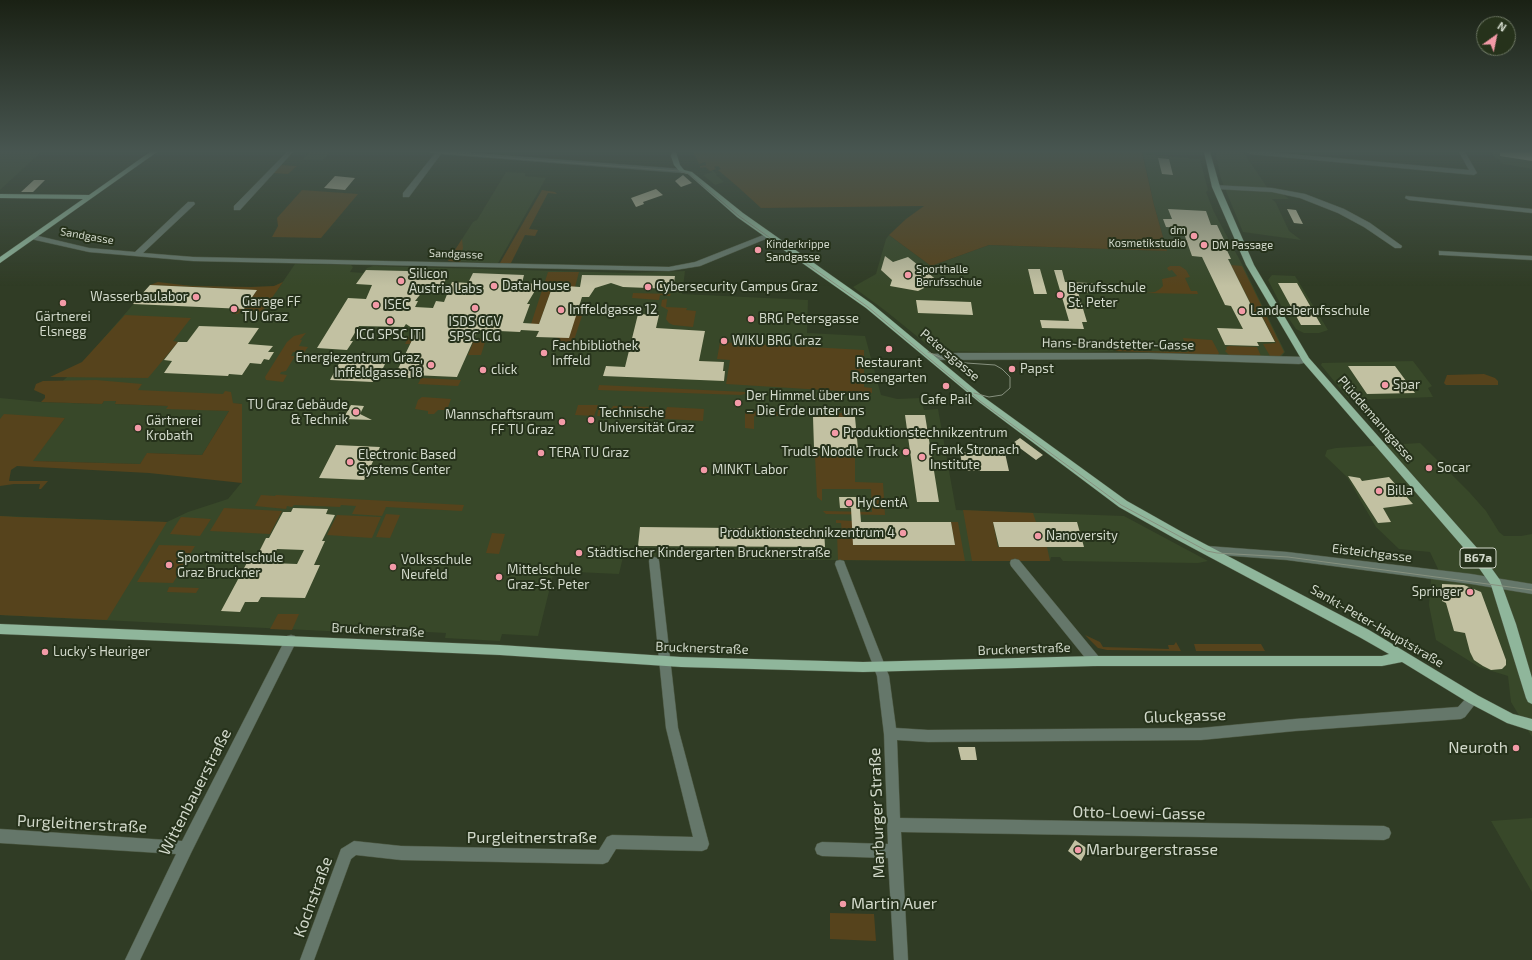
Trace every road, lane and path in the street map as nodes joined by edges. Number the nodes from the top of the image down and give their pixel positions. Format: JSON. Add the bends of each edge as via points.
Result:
{"nodes":[{"id":1,"x":35,"y":197,"type":"edge"},
{"id":2,"x":248,"y":197,"type":"edge"},
{"id":3,"x":718,"y":197,"type":"edge"},
{"id":4,"x":1220,"y":197,"type":"edge"},
{"id":5,"x":1304,"y":197,"type":"edge"},
{"id":6,"x":88,"y":198,"type":"joint"},
{"id":7,"x":1409,"y":198,"type":"dead end"},
{"id":8,"x":191,"y":204,"type":"dead end"},
{"id":9,"x":237,"y":208,"type":"dead end"},
{"id":10,"x":1530,"y":212,"type":"edge"},
{"id":11,"x":34,"y":236,"type":"junction"},
{"id":12,"x":769,"y":236,"type":"junction"},
{"id":13,"x":1398,"y":246,"type":"dead end"},
{"id":14,"x":1442,"y":253,"type":"dead end"},
{"id":15,"x":137,"y":255,"type":"junction"},
{"id":16,"x":1532,"y":258,"type":"edge"},
{"id":17,"x":0,"y":261,"type":"edge"},
{"id":18,"x":930,"y":357,"type":"junction"},
{"id":19,"x":1306,"y":360,"type":"junction"},
{"id":20,"x":1208,"y":550,"type":"junction"},
{"id":21,"x":654,"y":561,"type":"dead end"},
{"id":22,"x":1015,"y":563,"type":"dead end"},
{"id":23,"x":840,"y":564,"type":"dead end"},
{"id":24,"x":1496,"y":583,"type":"junction"},
{"id":25,"x":1532,"y":589,"type":"edge"},
{"id":26,"x":0,"y":629,"type":"edge"},
{"id":27,"x":291,"y":640,"type":"junction"},
{"id":28,"x":1402,"y":657,"type":"junction"},
{"id":29,"x":664,"y":661,"type":"junction"},
{"id":30,"x":1094,"y":661,"type":"junction"},
{"id":31,"x":880,"y":666,"type":"junction"},
{"id":32,"x":1532,"y":698,"type":"edge"},
{"id":33,"x":1473,"y":699,"type":"junction"},
{"id":34,"x":1532,"y":725,"type":"edge"},
{"id":35,"x":890,"y":734,"type":"junction"},
{"id":36,"x":894,"y":825,"type":"junction"},
{"id":37,"x":1384,"y":833,"type":"dead end"},
{"id":38,"x":0,"y":836,"type":"edge"},
{"id":39,"x":186,"y":848,"type":"junction"},
{"id":40,"x":354,"y":848,"type":"joint"},
{"id":41,"x":822,"y":849,"type":"dead end"},
{"id":42,"x":895,"y":851,"type":"junction"},
{"id":43,"x":132,"y":960,"type":"edge"},
{"id":44,"x":307,"y":960,"type":"edge"},
{"id":45,"x":901,"y":960,"type":"edge"}],
"edges":[{"from":1,"to":6,"type":"main road"},
{"from":2,"to":9,"type":"street"},
{"from":3,"to":12,"type":"main road","name":"Petersgasse"},
{"from":4,"to":19,"type":"main road","name":"Plüddemanngasse","number":"B67a","via":[[1254,272]]},
{"from":5,"to":13,"type":"street","via":[[1341,211]]},
{"from":6,"to":11,"type":"main road"},
{"from":7,"to":10,"type":"street"},
{"from":8,"to":15,"type":"street"},
{"from":11,"to":15,"type":"street","name":"Sandgasse","via":[[89,250]]},
{"from":11,"to":17,"type":"main road"},
{"from":12,"to":15,"type":"street","name":"Sandgasse","via":[[697,264],[669,269],[193,259]]},
{"from":12,"to":18,"type":"main road","name":"Petersgasse","via":[[870,306]]},
{"from":14,"to":16,"type":"street"},
{"from":18,"to":19,"type":"street","name":"Hans-Brandstetter-Gasse","via":[[1141,356],[1299,362]]},
{"from":18,"to":20,"type":"main road","name":"Petersgasse","via":[[992,408],[1123,504]]},
{"from":19,"to":24,"type":"main road","name":"Plüddemanngasse","number":"B67a","via":[[1473,551]]},
{"from":20,"to":24,"type":"street","name":"Eisteichgasse","via":[[1287,556]]},
{"from":20,"to":28,"type":"main road","name":"Sankt-Peter-Hauptstraße","via":[[1365,634]]},
{"from":21,"to":29,"type":"street"},
{"from":22,"to":30,"type":"street"},
{"from":23,"to":31,"type":"street","name":"Marburger Straße"},
{"from":24,"to":25,"type":"street","name":"Eisteichgasse"},
{"from":24,"to":32,"type":"main road","name":"Plüddemanngasse","number":"B67a"},
{"from":26,"to":27,"type":"main road","name":"Brucknerstraße"},
{"from":27,"to":29,"type":"main road","name":"Brucknerstraße","via":[[510,650]]},
{"from":27,"to":39,"type":"street","name":"Wittenbauerstraße"},
{"from":28,"to":30,"type":"main road","name":"Brucknerstraße","via":[[1382,661]]},
{"from":28,"to":33,"type":"main road","name":"Sankt-Peter-Hauptstraße"},
{"from":29,"to":31,"type":"main road","name":"Brucknerstraße"},
{"from":29,"to":40,"type":"street","name":"Purgleitnerstraße","via":[[672,728],[702,844],[612,842],[603,857],[401,853]]},
{"from":30,"to":31,"type":"main road","name":"Brucknerstraße"},
{"from":31,"to":35,"type":"street","name":"Marburger Straße"},
{"from":33,"to":34,"type":"main road","name":"Sankt-Peter-Hauptstraße","via":[[1511,719]]},
{"from":33,"to":35,"type":"street","name":"Gluckgasse","via":[[1461,713],[1202,734]]},
{"from":35,"to":36,"type":"street","name":"Marburger Straße"},
{"from":36,"to":37,"type":"street","name":"Otto-Loewi-Gasse"},
{"from":36,"to":42,"type":"street","name":"Marburger Straße"},
{"from":38,"to":39,"type":"street","name":"Purgleitnerstraße"},
{"from":39,"to":43,"type":"street","name":"Wittenbauerstraße"},
{"from":40,"to":44,"type":"street","name":"Kochstraße","via":[[346,854]]},
{"from":41,"to":42,"type":"street"},
{"from":42,"to":45,"type":"street","name":"Marburger Straße"}]}
